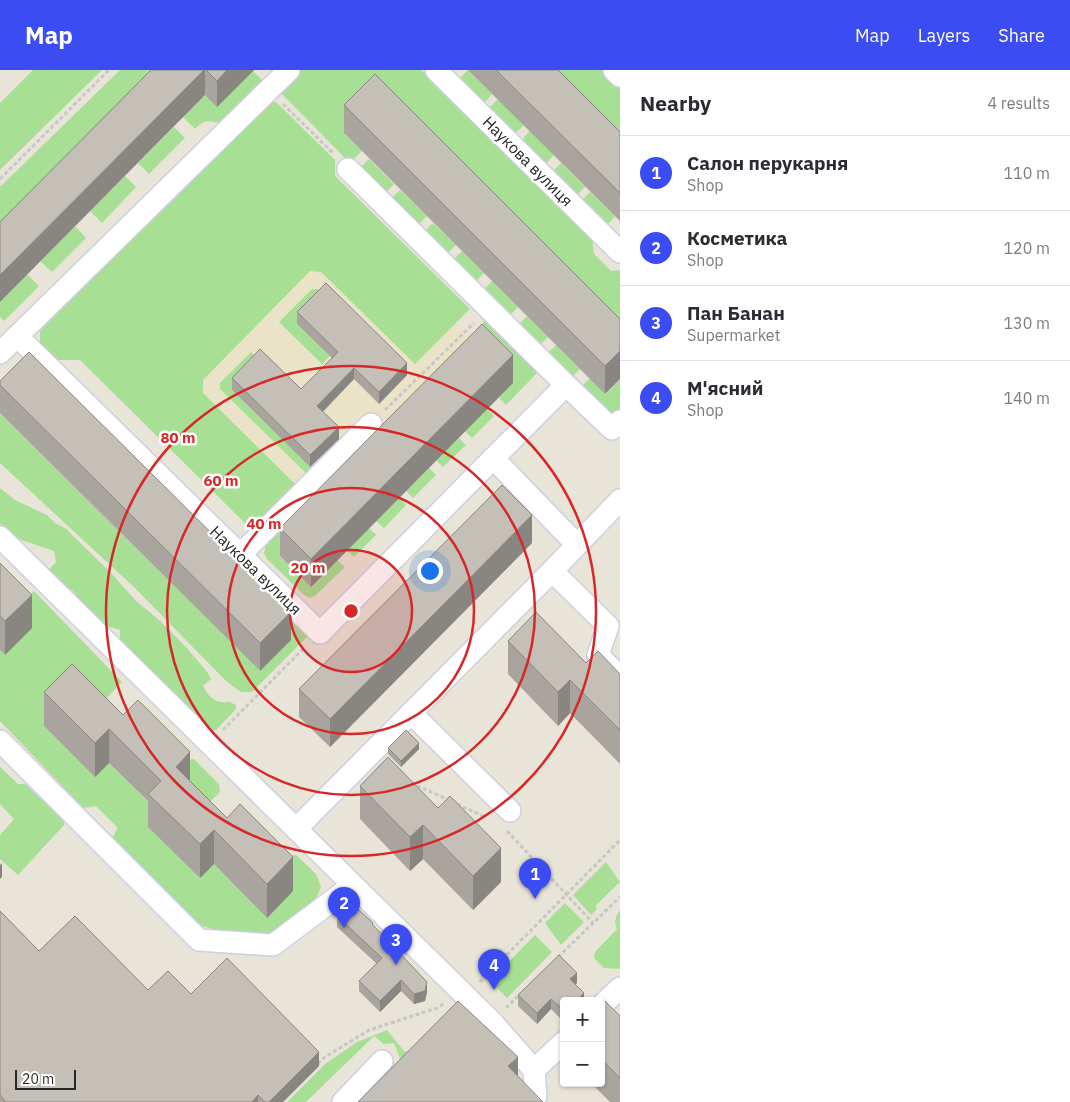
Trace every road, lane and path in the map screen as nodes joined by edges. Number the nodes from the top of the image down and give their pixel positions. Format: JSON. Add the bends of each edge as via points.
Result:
{"nodes":[{"id":1,"x":109,"y":70,"type":"edge"},
{"id":2,"x":289,"y":70,"type":"edge"},
{"id":3,"x":436,"y":70,"type":"edge"},
{"id":4,"x":614,"y":70,"type":"edge"},
{"id":5,"x":620,"y":76,"type":"edge"},
{"id":6,"x":269,"y":90,"type":"junction"},
{"id":7,"x":348,"y":169,"type":"joint"},
{"id":8,"x":0,"y":179,"type":"edge"},
{"id":9,"x":620,"y":252,"type":"edge"},
{"id":10,"x":488,"y":308,"type":"junction"},
{"id":11,"x":17,"y":336,"type":"junction"},
{"id":12,"x":0,"y":353,"type":"edge"},
{"id":13,"x":566,"y":385,"type":"junction"},
{"id":14,"x":620,"y":422,"type":"edge"},
{"id":15,"x":371,"y":424,"type":"joint"},
{"id":16,"x":493,"y":458,"type":"junction"},
{"id":17,"x":620,"y":500,"type":"edge"},
{"id":18,"x":0,"y":537,"type":"edge"},
{"id":19,"x":577,"y":545,"type":"junction"},
{"id":20,"x":240,"y":555,"type":"junction"},
{"id":21,"x":552,"y":571,"type":"junction"},
{"id":22,"x":320,"y":633,"type":"junction"},
{"id":23,"x":620,"y":677,"type":"edge"},
{"id":24,"x":411,"y":713,"type":"junction"},
{"id":25,"x":0,"y":741,"type":"edge"},
{"id":26,"x":210,"y":744,"type":"junction"},
{"id":27,"x":406,"y":780,"type":"edge"},
{"id":28,"x":501,"y":818,"type":"junction"},
{"id":29,"x":296,"y":829,"type":"junction"},
{"id":30,"x":620,"y":840,"type":"edge"},
{"id":31,"x":353,"y":885,"type":"junction"},
{"id":32,"x":565,"y":894,"type":"junction"},
{"id":33,"x":620,"y":896,"type":"edge"},
{"id":34,"x":594,"y":923,"type":"junction"},
{"id":35,"x":554,"y":962,"type":"edge"},
{"id":36,"x":472,"y":978,"type":"dead end"},
{"id":37,"x":527,"y":988,"type":"edge"},
{"id":38,"x":619,"y":991,"type":"edge"},
{"id":39,"x":446,"y":1003,"type":"dead end"},
{"id":40,"x":605,"y":1003,"type":"edge"},
{"id":41,"x":492,"y":1022,"type":"junction"},
{"id":42,"x":560,"y":1046,"type":"edge"},
{"id":43,"x":382,"y":1061,"type":"dead end"},
{"id":44,"x":318,"y":1064,"type":"edge"},
{"id":45,"x":534,"y":1070,"type":"junction"},
{"id":46,"x":536,"y":1096,"type":"edge"},
{"id":47,"x":343,"y":1102,"type":"edge"}],
"edges":[{"from":1,"to":8,"type":"path"},
{"from":2,"to":6,"type":"lane"},
{"from":3,"to":9,"type":"lane","name":"Наукова вулиця"},
{"from":4,"to":5,"type":"lane"},
{"from":6,"to":7,"type":"path"},
{"from":6,"to":11,"type":"lane"},
{"from":7,"to":10,"type":"lane"},
{"from":10,"to":13,"type":"lane"},
{"from":10,"to":15,"type":"path"},
{"from":11,"to":12,"type":"lane"},
{"from":11,"to":20,"type":"lane","name":"Наукова вулиця"},
{"from":13,"to":14,"type":"lane","via":[[612,429]]},
{"from":13,"to":16,"type":"lane"},
{"from":15,"to":20,"type":"lane"},
{"from":16,"to":19,"type":"lane"},
{"from":16,"to":22,"type":"lane"},
{"from":17,"to":19,"type":"lane"},
{"from":18,"to":26,"type":"lane"},
{"from":19,"to":21,"type":"lane"},
{"from":20,"to":22,"type":"lane","name":"Наукова вулиця"},
{"from":21,"to":23,"type":"lane","via":[[608,626],[598,655]]},
{"from":21,"to":24,"type":"lane"},
{"from":22,"to":26,"type":"path"},
{"from":24,"to":28,"type":"lane"},
{"from":24,"to":29,"type":"lane"},
{"from":25,"to":31,"type":"lane","via":[[199,940],[273,945]]},
{"from":26,"to":29,"type":"lane"},
{"from":27,"to":28,"type":"path"},
{"from":28,"to":32,"type":"path"},
{"from":29,"to":31,"type":"lane"},
{"from":30,"to":32,"type":"path"},
{"from":31,"to":41,"type":"lane"},
{"from":32,"to":34,"type":"path"},
{"from":32,"to":36,"type":"path","via":[[481,981]]},
{"from":33,"to":34,"type":"path"},
{"from":34,"to":35,"type":"path"},
{"from":37,"to":41,"type":"path"},
{"from":38,"to":40,"type":"lane"},
{"from":39,"to":44,"type":"path","via":[[369,1030]]},
{"from":41,"to":45,"type":"lane"},
{"from":42,"to":45,"type":"lane"},
{"from":43,"to":47,"type":"lane"},
{"from":45,"to":46,"type":"lane"}]}
